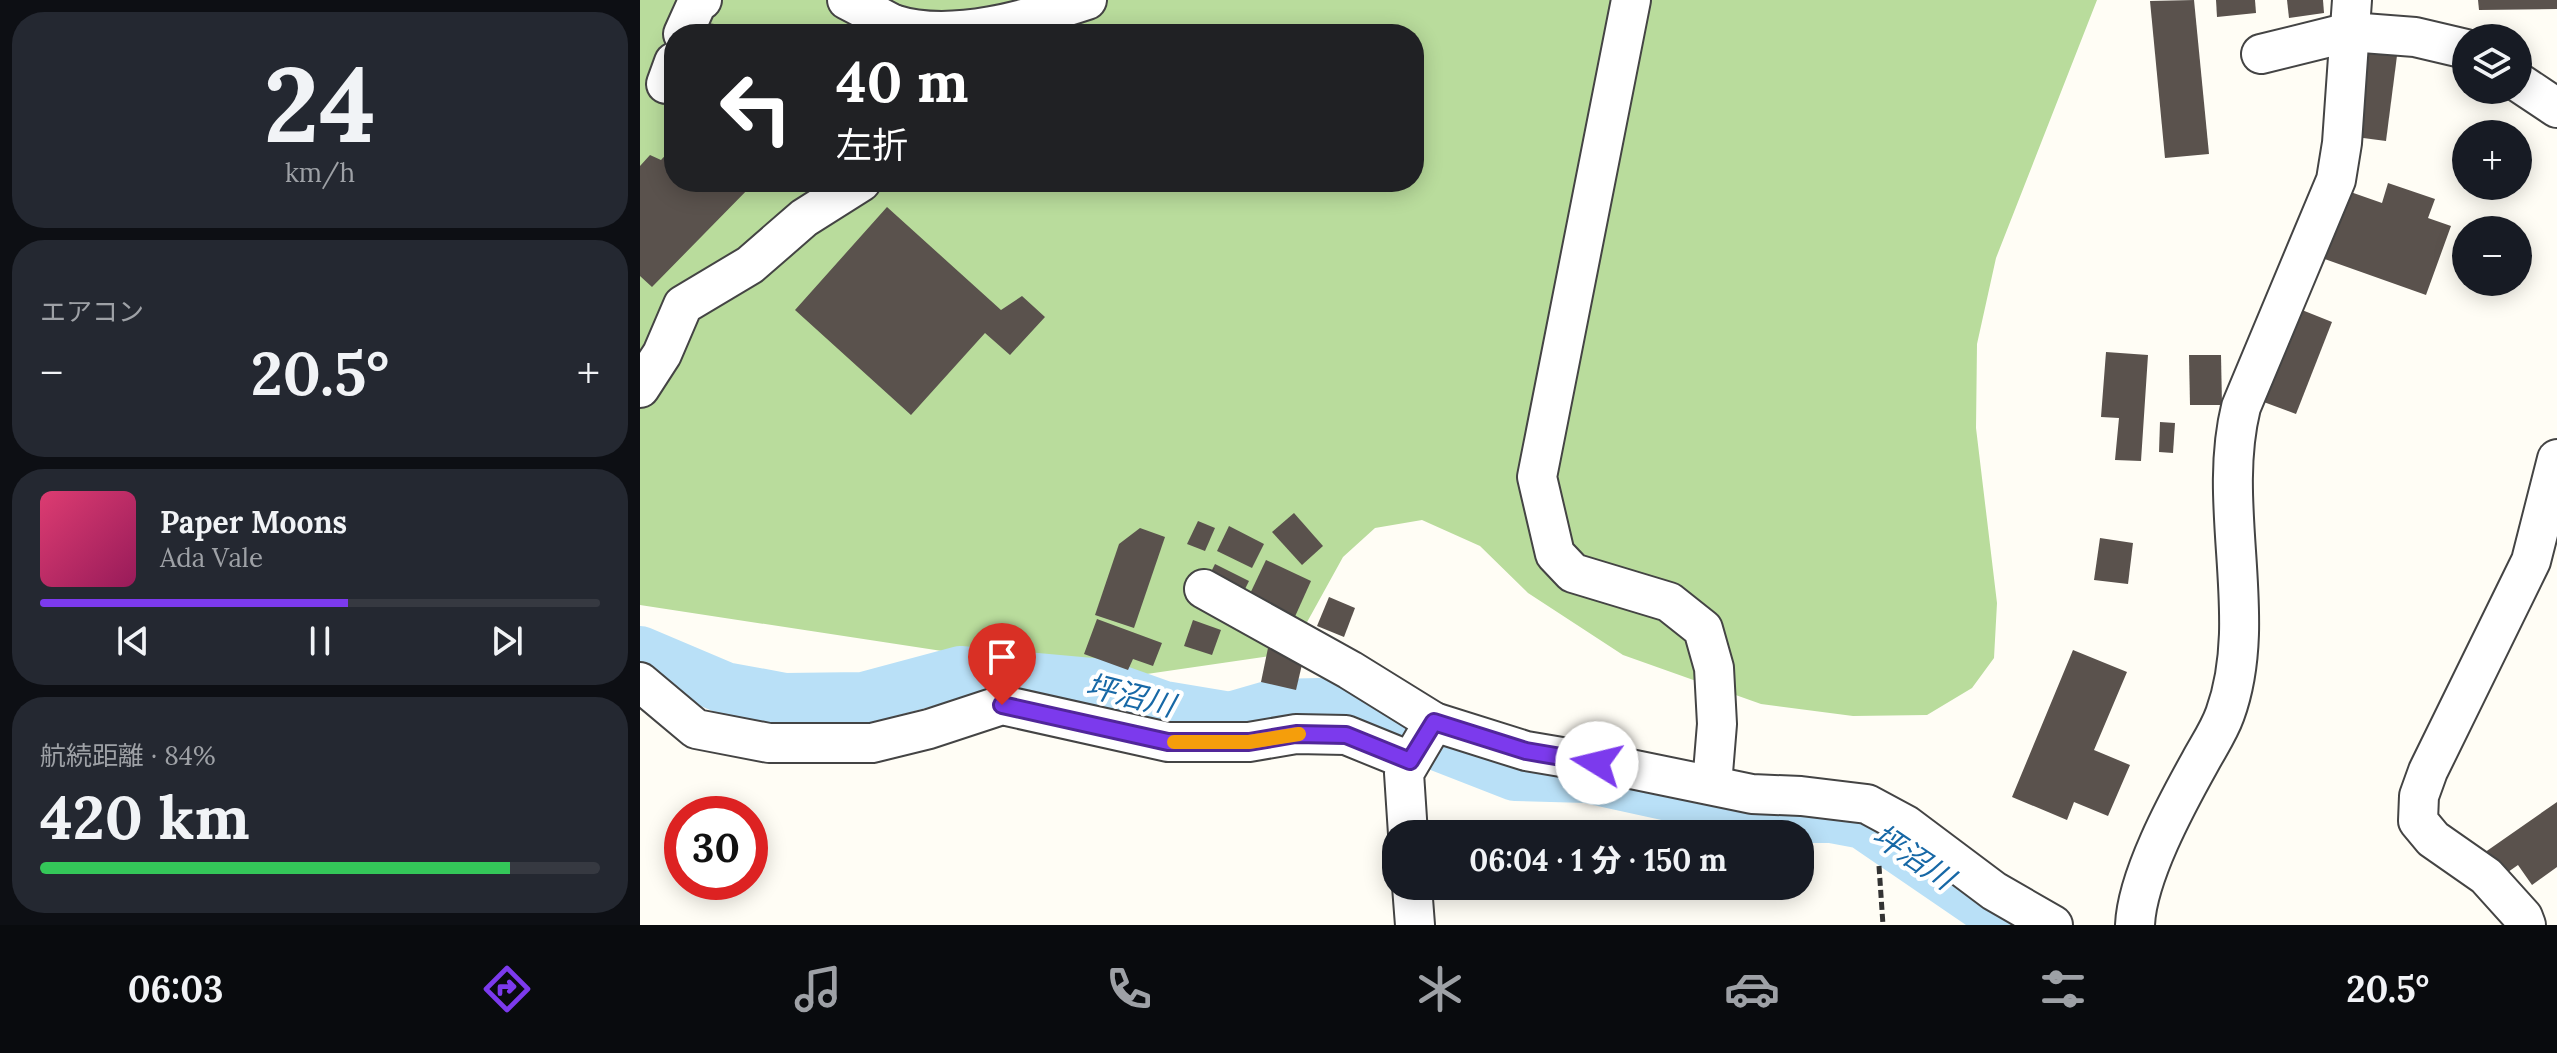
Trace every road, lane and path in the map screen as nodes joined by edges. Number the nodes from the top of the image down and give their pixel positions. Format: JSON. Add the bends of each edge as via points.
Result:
{"nodes":[{"id":1,"x":702,"y":0,"type":"edge"},
{"id":2,"x":847,"y":0,"type":"edge"},
{"id":3,"x":1087,"y":0,"type":"edge"},
{"id":4,"x":1631,"y":0,"type":"edge"},
{"id":5,"x":2351,"y":16,"type":"edge"},
{"id":6,"x":688,"y":24,"type":"edge"},
{"id":7,"x":883,"y":24,"type":"edge"},
{"id":8,"x":989,"y":24,"type":"edge"},
{"id":9,"x":2452,"y":46,"type":"edge"},
{"id":10,"x":2261,"y":54,"type":"dead end"},
{"id":11,"x":2532,"y":91,"type":"edge"},
{"id":12,"x":2557,"y":108,"type":"edge"},
{"id":13,"x":845,"y":192,"type":"edge"},
{"id":14,"x":640,"y":388,"type":"edge"},
{"id":15,"x":2557,"y":459,"type":"edge"},
{"id":16,"x":1204,"y":589,"type":"dead end"},
{"id":17,"x":640,"y":682,"type":"edge"},
{"id":18,"x":1422,"y":741,"type":"junction"},
{"id":19,"x":1712,"y":785,"type":"junction"},
{"id":20,"x":1407,"y":820,"type":"edge"},
{"id":21,"x":1879,"y":866,"type":"dead end"},
{"id":22,"x":1413,"y":900,"type":"edge"},
{"id":23,"x":1415,"y":925,"type":"edge"},
{"id":24,"x":1883,"y":925,"type":"edge"},
{"id":25,"x":2053,"y":925,"type":"edge"},
{"id":26,"x":2135,"y":925,"type":"edge"},
{"id":27,"x":2526,"y":925,"type":"edge"}],
"edges":[{"from":1,"to":6,"type":"street"},
{"from":2,"to":7,"type":"street"},
{"from":3,"to":8,"type":"street"},
{"from":4,"to":19,"type":"street","via":[[1537,477],[1555,554],[1573,573],[1669,602],[1703,629],[1714,668]]},
{"from":5,"to":9,"type":"street"},
{"from":5,"to":10,"type":"street"},
{"from":5,"to":26,"type":"street","via":[[2336,180],[2241,407],[2233,438],[2230,494],[2238,642],[2230,695],[2225,716],[2142,884]]},
{"from":11,"to":12,"type":"street"},
{"from":13,"to":14,"type":"street","via":[[804,218],[750,265],[683,305]]},
{"from":15,"to":27,"type":"street","via":[[2531,561],[2419,796],[2418,821],[2433,839],[2486,876]]},
{"from":16,"to":18,"type":"street","via":[[1350,670]]},
{"from":17,"to":18,"type":"street","via":[[696,729],[769,743],[872,743],[1002,705],[1168,742],[1249,742],[1296,734]]},
{"from":18,"to":19,"type":"street","via":[[1526,751]]},
{"from":18,"to":20,"type":"street","via":[[1404,773]]},
{"from":19,"to":25,"type":"street","via":[[1752,794],[1867,804]]},
{"from":21,"to":24,"type":"path"},
{"from":22,"to":23,"type":"street"}]}
